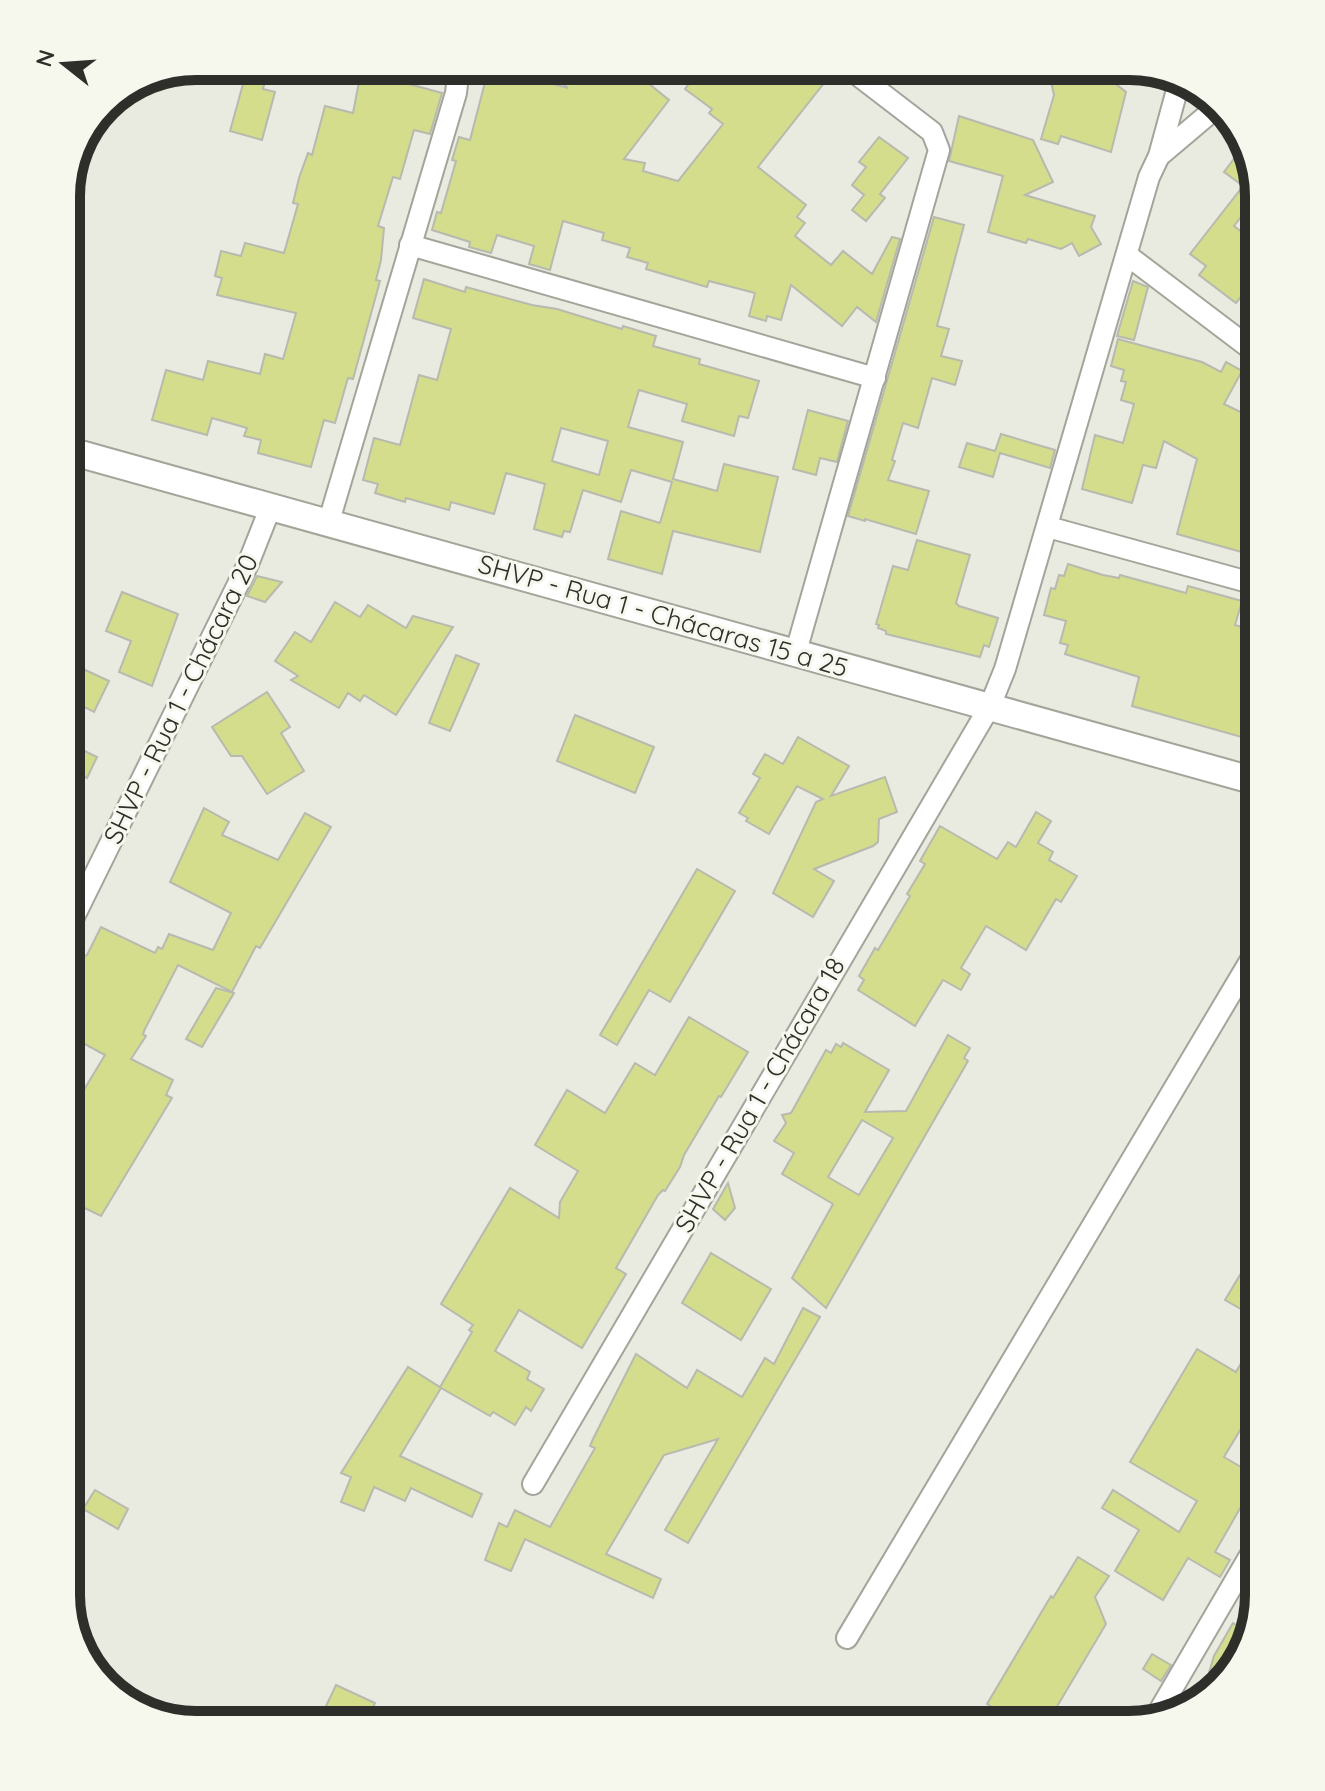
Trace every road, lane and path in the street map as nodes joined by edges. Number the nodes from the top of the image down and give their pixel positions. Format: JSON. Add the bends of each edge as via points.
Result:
{"nodes":[{"id":1,"x":457,"y":80,"type":"edge"},
{"id":2,"x":864,"y":80,"type":"edge"},
{"id":3,"x":1177,"y":91,"type":"edge"},
{"id":4,"x":1210,"y":113,"type":"edge"},
{"id":5,"x":1159,"y":156,"type":"junction"},
{"id":6,"x":410,"y":245,"type":"junction"},
{"id":7,"x":1127,"y":255,"type":"junction"},
{"id":8,"x":1245,"y":344,"type":"edge"},
{"id":9,"x":875,"y":378,"type":"junction"},
{"id":10,"x":80,"y":454,"type":"edge"},
{"id":11,"x":271,"y":506,"type":"junction"},
{"id":12,"x":329,"y":521,"type":"junction"},
{"id":13,"x":1048,"y":527,"type":"junction"},
{"id":14,"x":1245,"y":581,"type":"edge"},
{"id":15,"x":795,"y":655,"type":"junction"},
{"id":16,"x":990,"y":706,"type":"junction"},
{"id":17,"x":1245,"y":778,"type":"edge"},
{"id":18,"x":80,"y":905,"type":"edge"},
{"id":19,"x":1245,"y":970,"type":"edge"},
{"id":20,"x":533,"y":1484,"type":"dead end"},
{"id":21,"x":1245,"y":1564,"type":"edge"},
{"id":22,"x":847,"y":1638,"type":"dead end"},
{"id":23,"x":1162,"y":1706,"type":"edge"}],
"edges":[{"from":1,"to":6,"type":"street"},
{"from":2,"to":9,"type":"street","via":[[932,132],[939,150]]},
{"from":3,"to":5,"type":"street","name":"SHVP - Rua 1 - Chácara 18"},
{"from":4,"to":5,"type":"street"},
{"from":5,"to":7,"type":"street","name":"SHVP - Rua 1 - Chácara 18"},
{"from":6,"to":9,"type":"street"},
{"from":6,"to":12,"type":"street"},
{"from":7,"to":8,"type":"street"},
{"from":7,"to":13,"type":"street","name":"SHVP - Rua 1 - Chácara 18"},
{"from":9,"to":15,"type":"street"},
{"from":10,"to":11,"type":"street","name":"SHVP - Rua 1 - Chácaras 15 a 25"},
{"from":11,"to":12,"type":"street","name":"SHVP - Rua 1 - Chácaras 15 a 25"},
{"from":11,"to":18,"type":"street","name":"SHVP - Rua 1 - Chácara 20","via":[[248,564]]},
{"from":12,"to":15,"type":"street","name":"SHVP - Rua 1 - Chácaras 15 a 25"},
{"from":13,"to":14,"type":"street"},
{"from":13,"to":16,"type":"street","name":"SHVP - Rua 1 - Chácara 18"},
{"from":15,"to":16,"type":"street","name":"SHVP - Rua 1 - Chácaras 15 a 25"},
{"from":16,"to":17,"type":"street","name":"SHVP - Rua 1 - Chácaras 15 a 25"},
{"from":16,"to":20,"type":"street","name":"SHVP - Rua 1 - Chácara 18"},
{"from":19,"to":22,"type":"street"},
{"from":21,"to":23,"type":"street"}]}
